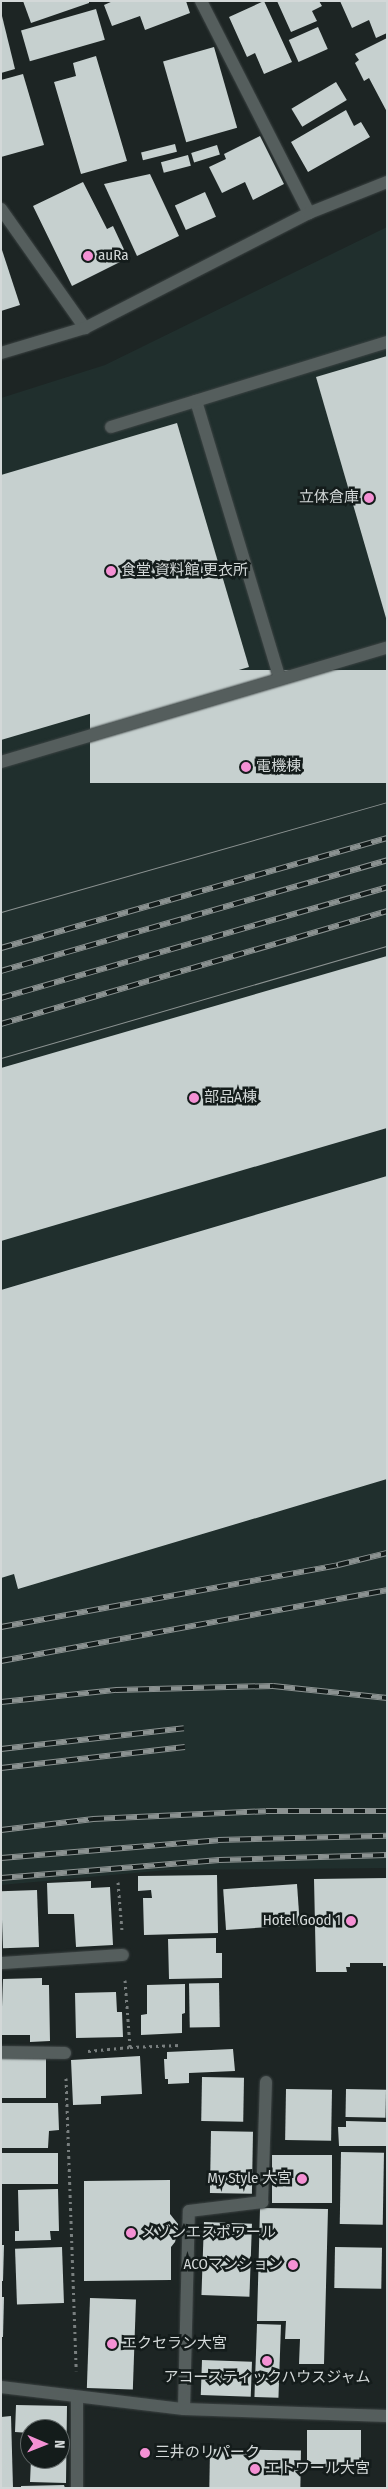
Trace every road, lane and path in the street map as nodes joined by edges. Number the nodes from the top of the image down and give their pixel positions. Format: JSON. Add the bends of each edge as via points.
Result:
{"nodes":[{"id":1,"x":201,"y":1,"type":"edge"},
{"id":2,"x":387,"y":182,"type":"edge"},
{"id":3,"x":1,"y":209,"type":"edge"},
{"id":4,"x":309,"y":213,"type":"junction"},
{"id":5,"x":85,"y":328,"type":"junction"},
{"id":6,"x":387,"y":342,"type":"edge"},
{"id":7,"x":1,"y":353,"type":"edge"},
{"id":8,"x":196,"y":401,"type":"junction"},
{"id":9,"x":111,"y":427,"type":"dead end"},
{"id":10,"x":387,"y":648,"type":"edge"},
{"id":11,"x":280,"y":680,"type":"junction"},
{"id":12,"x":1,"y":762,"type":"edge"},
{"id":13,"x":118,"y":1882,"type":"dead end"},
{"id":14,"x":123,"y":1955,"type":"junction"},
{"id":15,"x":1,"y":1963,"type":"edge"},
{"id":16,"x":180,"y":2045,"type":"dead end"},
{"id":17,"x":130,"y":2047,"type":"junction"},
{"id":18,"x":1,"y":2052,"type":"edge"},
{"id":19,"x":64,"y":2052,"type":"junction"},
{"id":20,"x":266,"y":2082,"type":"dead end"},
{"id":21,"x":1,"y":2387,"type":"edge"},
{"id":22,"x":77,"y":2397,"type":"junction"},
{"id":23,"x":184,"y":2408,"type":"junction"},
{"id":24,"x":387,"y":2416,"type":"edge"},
{"id":25,"x":77,"y":2488,"type":"edge"}],
"edges":[{"from":1,"to":4,"type":"street"},
{"from":2,"to":4,"type":"street"},
{"from":3,"to":5,"type":"street"},
{"from":4,"to":5,"type":"street"},
{"from":5,"to":7,"type":"street"},
{"from":6,"to":8,"type":"street"},
{"from":8,"to":9,"type":"street"},
{"from":8,"to":11,"type":"street"},
{"from":10,"to":11,"type":"street"},
{"from":11,"to":12,"type":"street"},
{"from":13,"to":14,"type":"path"},
{"from":14,"to":15,"type":"street"},
{"from":14,"to":17,"type":"path"},
{"from":16,"to":17,"type":"path"},
{"from":17,"to":19,"type":"path"},
{"from":18,"to":19,"type":"street"},
{"from":19,"to":22,"type":"path"},
{"from":20,"to":23,"type":"street","via":[[262,2202],[189,2211]]},
{"from":21,"to":22,"type":"street"},
{"from":22,"to":23,"type":"street"},
{"from":22,"to":25,"type":"street"},
{"from":23,"to":24,"type":"street"}]}
